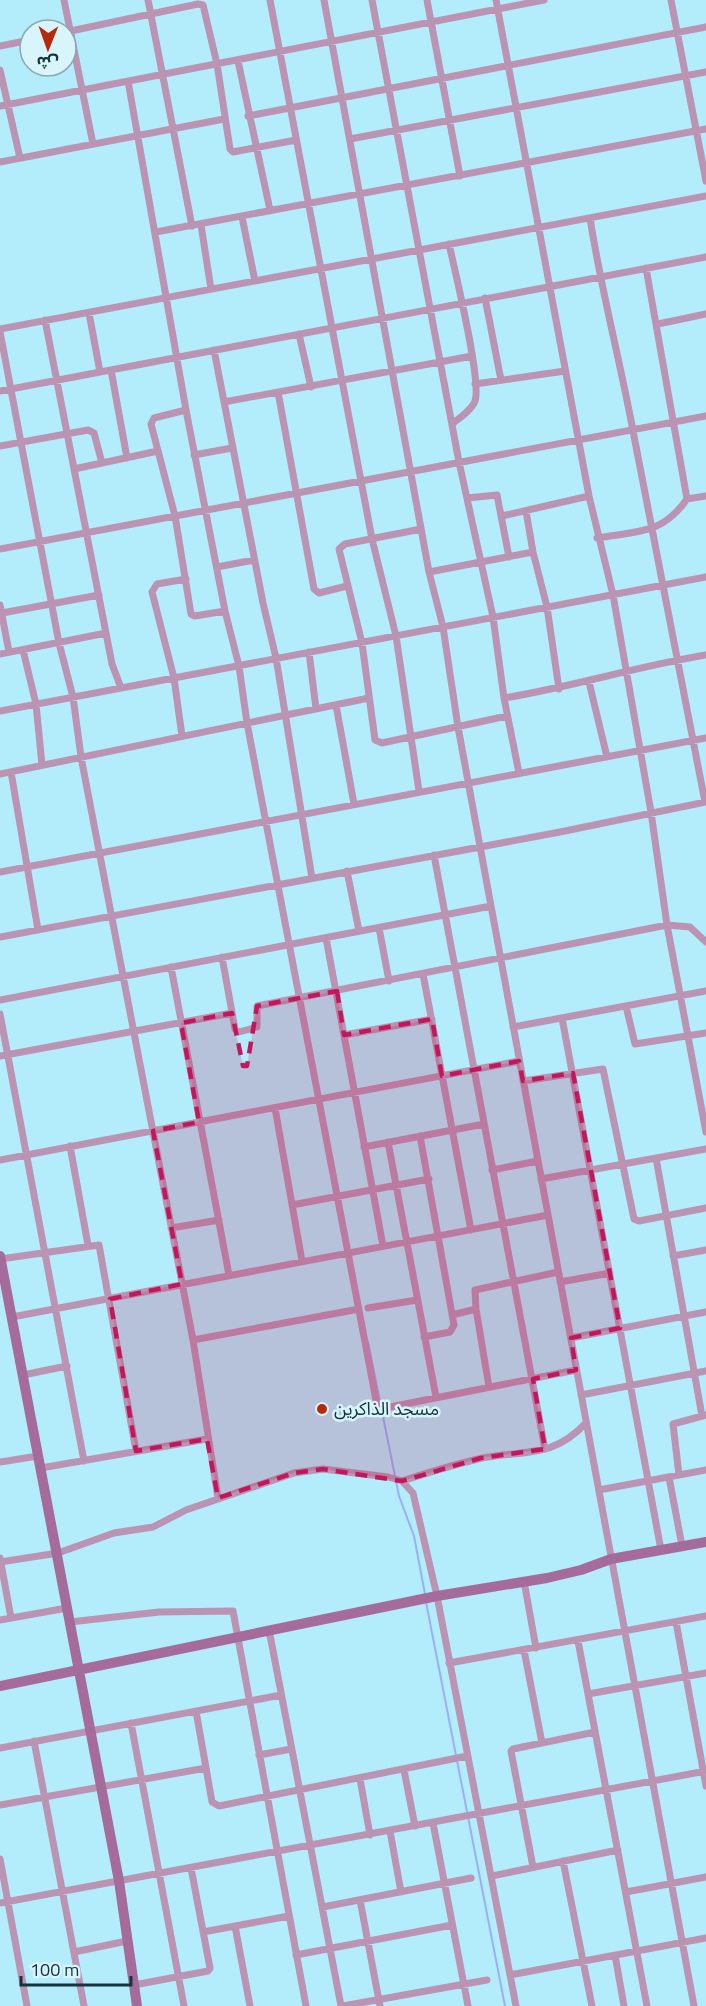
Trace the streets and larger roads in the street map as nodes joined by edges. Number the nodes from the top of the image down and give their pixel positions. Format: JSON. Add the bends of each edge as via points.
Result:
{"nodes":[{"id":1,"x":64,"y":0,"type":"edge"},
{"id":2,"x":148,"y":0,"type":"edge"},
{"id":3,"x":270,"y":0,"type":"edge"},
{"id":4,"x":324,"y":0,"type":"edge"},
{"id":5,"x":372,"y":0,"type":"edge"},
{"id":6,"x":428,"y":0,"type":"edge"},
{"id":7,"x":544,"y":0,"type":"edge"},
{"id":8,"x":671,"y":0,"type":"edge"},
{"id":9,"x":497,"y":4,"type":"edge"},
{"id":10,"x":151,"y":16,"type":"junction"},
{"id":11,"x":66,"y":18,"type":"edge"},
{"id":12,"x":432,"y":23,"type":"junction"},
{"id":13,"x":706,"y":27,"type":"edge"},
{"id":14,"x":78,"y":30,"type":"edge"},
{"id":15,"x":677,"y":32,"type":"junction"},
{"id":16,"x":379,"y":33,"type":"junction"},
{"id":17,"x":18,"y":42,"type":"edge"},
{"id":18,"x":332,"y":43,"type":"junction"},
{"id":19,"x":0,"y":46,"type":"edge"},
{"id":20,"x":280,"y":52,"type":"junction"},
{"id":21,"x":238,"y":61,"type":"junction"},
{"id":22,"x":217,"y":64,"type":"junction"},
{"id":23,"x":507,"y":65,"type":"junction"},
{"id":24,"x":0,"y":69,"type":"edge"},
{"id":25,"x":706,"y":72,"type":"edge"},
{"id":26,"x":162,"y":75,"type":"junction"},
{"id":27,"x":686,"y":76,"type":"junction"},
{"id":28,"x":78,"y":77,"type":"edge"},
{"id":29,"x":441,"y":78,"type":"junction"},
{"id":30,"x":128,"y":81,"type":"junction"},
{"id":31,"x":389,"y":88,"type":"junction"},
{"id":32,"x":81,"y":90,"type":"junction"},
{"id":33,"x":342,"y":98,"type":"junction"},
{"id":34,"x":4,"y":105,"type":"edge"},
{"id":35,"x":289,"y":108,"type":"junction"},
{"id":36,"x":515,"y":109,"type":"junction"},
{"id":37,"x":248,"y":117,"type":"junction"},
{"id":38,"x":224,"y":119,"type":"junction"},
{"id":39,"x":449,"y":121,"type":"junction"},
{"id":40,"x":173,"y":128,"type":"junction"},
{"id":41,"x":706,"y":129,"type":"edge"},
{"id":42,"x":396,"y":130,"type":"junction"},
{"id":43,"x":696,"y":131,"type":"junction"},
{"id":44,"x":138,"y":135,"type":"junction"},
{"id":45,"x":350,"y":139,"type":"junction"},
{"id":46,"x":296,"y":140,"type":"junction"},
{"id":47,"x":93,"y":144,"type":"junction"},
{"id":48,"x":255,"y":148,"type":"junction"},
{"id":49,"x":20,"y":158,"type":"junction"},
{"id":50,"x":0,"y":162,"type":"edge"},
{"id":51,"x":525,"y":163,"type":"junction"},
{"id":52,"x":460,"y":176,"type":"junction"},
{"id":53,"x":706,"y":182,"type":"edge"},
{"id":54,"x":407,"y":186,"type":"junction"},
{"id":55,"x":360,"y":195,"type":"junction"},
{"id":56,"x":706,"y":196,"type":"edge"},
{"id":57,"x":309,"y":204,"type":"junction"},
{"id":58,"x":270,"y":210,"type":"junction"},
{"id":59,"x":242,"y":217,"type":"junction"},
{"id":60,"x":590,"y":218,"type":"junction"},
{"id":61,"x":201,"y":225,"type":"junction"},
{"id":62,"x":192,"y":226,"type":"junction"},
{"id":63,"x":537,"y":228,"type":"junction"},
{"id":64,"x":156,"y":232,"type":"junction"},
{"id":65,"x":449,"y":244,"type":"junction"},
{"id":66,"x":419,"y":249,"type":"junction"},
{"id":67,"x":706,"y":257,"type":"edge"},
{"id":68,"x":372,"y":259,"type":"junction"},
{"id":69,"x":323,"y":267,"type":"junction"},
{"id":70,"x":646,"y":268,"type":"junction"},
{"id":71,"x":599,"y":277,"type":"junction"},
{"id":72,"x":255,"y":281,"type":"junction"},
{"id":73,"x":549,"y":285,"type":"junction"},
{"id":74,"x":211,"y":289,"type":"junction"},
{"id":75,"x":166,"y":298,"type":"junction"},
{"id":76,"x":485,"y":298,"type":"junction"},
{"id":77,"x":462,"y":304,"type":"junction"},
{"id":78,"x":431,"y":310,"type":"junction"},
{"id":79,"x":88,"y":313,"type":"junction"},
{"id":80,"x":706,"y":314,"type":"edge"},
{"id":81,"x":383,"y":318,"type":"junction"},
{"id":82,"x":45,"y":320,"type":"junction"},
{"id":83,"x":658,"y":324,"type":"junction"},
{"id":84,"x":333,"y":327,"type":"junction"},
{"id":85,"x":0,"y":331,"type":"edge"},
{"id":86,"x":299,"y":334,"type":"junction"},
{"id":87,"x":214,"y":350,"type":"junction"},
{"id":88,"x":472,"y":356,"type":"junction"},
{"id":89,"x":176,"y":357,"type":"junction"},
{"id":90,"x":440,"y":362,"type":"junction"},
{"id":91,"x":111,"y":370,"type":"junction"},
{"id":92,"x":392,"y":371,"type":"junction"},
{"id":93,"x":565,"y":371,"type":"junction"},
{"id":94,"x":100,"y":372,"type":"junction"},
{"id":95,"x":57,"y":380,"type":"junction"},
{"id":96,"x":501,"y":380,"type":"junction"},
{"id":97,"x":344,"y":381,"type":"junction"},
{"id":98,"x":474,"y":384,"type":"junction"},
{"id":99,"x":310,"y":387,"type":"junction"},
{"id":100,"x":11,"y":389,"type":"junction"},
{"id":101,"x":0,"y":391,"type":"edge"},
{"id":102,"x":278,"y":392,"type":"junction"},
{"id":103,"x":224,"y":402,"type":"junction"},
{"id":104,"x":186,"y":410,"type":"junction"},
{"id":105,"x":706,"y":416,"type":"edge"},
{"id":106,"x":674,"y":422,"type":"junction"},
{"id":107,"x":452,"y":424,"type":"junction"},
{"id":108,"x":633,"y":429,"type":"junction"},
{"id":109,"x":68,"y":433,"type":"junction"},
{"id":110,"x":578,"y":440,"type":"junction"},
{"id":111,"x":21,"y":442,"type":"junction"},
{"id":112,"x":0,"y":446,"type":"edge"},
{"id":113,"x":232,"y":448,"type":"junction"},
{"id":114,"x":158,"y":451,"type":"junction"},
{"id":115,"x":194,"y":455,"type":"junction"},
{"id":116,"x":127,"y":458,"type":"junction"},
{"id":117,"x":459,"y":462,"type":"junction"},
{"id":118,"x":102,"y":464,"type":"junction"},
{"id":119,"x":74,"y":469,"type":"junction"},
{"id":120,"x":411,"y":471,"type":"junction"},
{"id":121,"x":363,"y":480,"type":"junction"},
{"id":122,"x":298,"y":493,"type":"junction"},
{"id":123,"x":589,"y":496,"type":"junction"},
{"id":124,"x":706,"y":496,"type":"edge"},
{"id":125,"x":467,"y":498,"type":"junction"},
{"id":126,"x":687,"y":500,"type":"junction"},
{"id":127,"x":243,"y":503,"type":"junction"},
{"id":128,"x":205,"y":510,"type":"junction"},
{"id":129,"x":526,"y":512,"type":"junction"},
{"id":130,"x":175,"y":516,"type":"junction"},
{"id":131,"x":502,"y":516,"type":"junction"},
{"id":132,"x":422,"y":529,"type":"junction"},
{"id":133,"x":651,"y":529,"type":"junction"},
{"id":134,"x":87,"y":533,"type":"junction"},
{"id":135,"x":372,"y":538,"type":"junction"},
{"id":136,"x":597,"y":538,"type":"junction"},
{"id":137,"x":40,"y":542,"type":"junction"},
{"id":138,"x":0,"y":549,"type":"edge"},
{"id":139,"x":533,"y":552,"type":"junction"},
{"id":140,"x":508,"y":557,"type":"junction"},
{"id":141,"x":254,"y":560,"type":"junction"},
{"id":142,"x":480,"y":562,"type":"junction"},
{"id":143,"x":217,"y":567,"type":"junction"},
{"id":144,"x":429,"y":572,"type":"junction"},
{"id":145,"x":706,"y":577,"type":"edge"},
{"id":146,"x":186,"y":579,"type":"junction"},
{"id":147,"x":665,"y":585,"type":"junction"},
{"id":148,"x":347,"y":586,"type":"junction"},
{"id":149,"x":99,"y":595,"type":"junction"},
{"id":150,"x":613,"y":595,"type":"junction"},
{"id":151,"x":52,"y":603,"type":"junction"},
{"id":152,"x":547,"y":607,"type":"junction"},
{"id":153,"x":1,"y":609,"type":"edge"},
{"id":154,"x":225,"y":611,"type":"junction"},
{"id":155,"x":493,"y":617,"type":"junction"},
{"id":156,"x":443,"y":627,"type":"junction"},
{"id":157,"x":106,"y":633,"type":"junction"},
{"id":158,"x":396,"y":636,"type":"junction"},
{"id":159,"x":59,"y":643,"type":"junction"},
{"id":160,"x":362,"y":643,"type":"junction"},
{"id":161,"x":23,"y":650,"type":"junction"},
{"id":162,"x":9,"y":652,"type":"junction"},
{"id":163,"x":309,"y":652,"type":"junction"},
{"id":164,"x":0,"y":654,"type":"edge"},
{"id":165,"x":706,"y":655,"type":"edge"},
{"id":166,"x":276,"y":658,"type":"junction"},
{"id":167,"x":677,"y":660,"type":"junction"},
{"id":168,"x":239,"y":666,"type":"junction"},
{"id":169,"x":625,"y":671,"type":"junction"},
{"id":170,"x":174,"y":678,"type":"junction"},
{"id":171,"x":589,"y":682,"type":"junction"},
{"id":172,"x":121,"y":688,"type":"junction"},
{"id":173,"x":559,"y":689,"type":"junction"},
{"id":174,"x":73,"y":697,"type":"junction"},
{"id":175,"x":369,"y":698,"type":"junction"},
{"id":176,"x":504,"y":698,"type":"junction"},
{"id":177,"x":36,"y":704,"type":"junction"},
{"id":178,"x":336,"y":705,"type":"junction"},
{"id":179,"x":316,"y":709,"type":"junction"},
{"id":180,"x":0,"y":711,"type":"edge"},
{"id":181,"x":284,"y":716,"type":"junction"},
{"id":182,"x":507,"y":716,"type":"junction"},
{"id":183,"x":247,"y":723,"type":"junction"},
{"id":184,"x":458,"y":728,"type":"junction"},
{"id":185,"x":182,"y":736,"type":"junction"},
{"id":186,"x":410,"y":738,"type":"junction"},
{"id":187,"x":706,"y":738,"type":"edge"},
{"id":188,"x":693,"y":740,"type":"junction"},
{"id":189,"x":639,"y":750,"type":"junction"},
{"id":190,"x":607,"y":756,"type":"junction"},
{"id":191,"x":81,"y":757,"type":"junction"},
{"id":192,"x":42,"y":765,"type":"junction"},
{"id":193,"x":11,"y":772,"type":"junction"},
{"id":194,"x":519,"y":773,"type":"junction"},
{"id":195,"x":0,"y":774,"type":"edge"},
{"id":196,"x":468,"y":783,"type":"junction"},
{"id":197,"x":419,"y":792,"type":"junction"},
{"id":198,"x":706,"y":802,"type":"edge"},
{"id":199,"x":354,"y":804,"type":"junction"},
{"id":200,"x":651,"y":812,"type":"junction"},
{"id":201,"x":300,"y":814,"type":"junction"},
{"id":202,"x":266,"y":821,"type":"junction"},
{"id":203,"x":480,"y":846,"type":"junction"},
{"id":204,"x":99,"y":853,"type":"junction"},
{"id":205,"x":434,"y":855,"type":"junction"},
{"id":206,"x":26,"y":867,"type":"junction"},
{"id":207,"x":347,"y":871,"type":"junction"},
{"id":208,"x":0,"y":872,"type":"edge"},
{"id":209,"x":312,"y":878,"type":"junction"},
{"id":210,"x":278,"y":884,"type":"junction"},
{"id":211,"x":491,"y":906,"type":"junction"},
{"id":212,"x":445,"y":915,"type":"junction"},
{"id":213,"x":112,"y":916,"type":"junction"},
{"id":214,"x":667,"y":926,"type":"junction"},
{"id":215,"x":379,"y":928,"type":"junction"},
{"id":216,"x":38,"y":930,"type":"junction"},
{"id":217,"x":359,"y":932,"type":"junction"},
{"id":218,"x":0,"y":938,"type":"edge"},
{"id":219,"x":326,"y":938,"type":"junction"},
{"id":220,"x":706,"y":942,"type":"edge"},
{"id":221,"x":290,"y":944,"type":"junction"},
{"id":222,"x":222,"y":957,"type":"junction"},
{"id":223,"x":501,"y":959,"type":"junction"},
{"id":224,"x":171,"y":967,"type":"junction"},
{"id":225,"x":455,"y":968,"type":"junction"},
{"id":226,"x":423,"y":975,"type":"junction"},
{"id":227,"x":123,"y":976,"type":"junction"},
{"id":228,"x":389,"y":981,"type":"junction"},
{"id":229,"x":337,"y":991,"type":"junction"},
{"id":230,"x":706,"y":991,"type":"edge"},
{"id":231,"x":680,"y":996,"type":"junction"},
{"id":232,"x":300,"y":998,"type":"junction"},
{"id":233,"x":0,"y":1000,"type":"edge"},
{"id":234,"x":626,"y":1006,"type":"junction"},
{"id":235,"x":232,"y":1013,"type":"junction"},
{"id":236,"x":0,"y":1014,"type":"edge"},
{"id":237,"x":562,"y":1018,"type":"junction"},
{"id":238,"x":432,"y":1019,"type":"junction"},
{"id":239,"x":181,"y":1023,"type":"junction"},
{"id":240,"x":513,"y":1027,"type":"junction"},
{"id":241,"x":135,"y":1032,"type":"junction"},
{"id":242,"x":706,"y":1033,"type":"edge"},
{"id":243,"x":344,"y":1035,"type":"junction"},
{"id":244,"x":688,"y":1037,"type":"junction"},
{"id":245,"x":4,"y":1055,"type":"edge"},
{"id":246,"x":519,"y":1060,"type":"junction"},
{"id":247,"x":474,"y":1069,"type":"junction"},
{"id":248,"x":573,"y":1073,"type":"junction"},
{"id":249,"x":442,"y":1076,"type":"junction"},
{"id":250,"x":523,"y":1082,"type":"junction"},
{"id":251,"x":354,"y":1092,"type":"junction"},
{"id":252,"x":703,"y":1093,"type":"edge"},
{"id":253,"x":320,"y":1099,"type":"junction"},
{"id":254,"x":275,"y":1108,"type":"junction"},
{"id":255,"x":199,"y":1122,"type":"junction"},
{"id":256,"x":484,"y":1124,"type":"junction"},
{"id":257,"x":452,"y":1130,"type":"junction"},
{"id":258,"x":153,"y":1131,"type":"junction"},
{"id":259,"x":706,"y":1132,"type":"edge"},
{"id":260,"x":420,"y":1136,"type":"junction"},
{"id":261,"x":388,"y":1142,"type":"junction"},
{"id":262,"x":70,"y":1146,"type":"junction"},
{"id":263,"x":364,"y":1147,"type":"junction"},
{"id":264,"x":706,"y":1149,"type":"edge"},
{"id":265,"x":27,"y":1154,"type":"junction"},
{"id":266,"x":656,"y":1158,"type":"junction"},
{"id":267,"x":0,"y":1160,"type":"edge"},
{"id":268,"x":538,"y":1161,"type":"junction"},
{"id":269,"x":624,"y":1164,"type":"junction"},
{"id":270,"x":492,"y":1170,"type":"junction"},
{"id":271,"x":590,"y":1171,"type":"junction"},
{"id":272,"x":429,"y":1179,"type":"junction"},
{"id":273,"x":541,"y":1179,"type":"junction"},
{"id":274,"x":396,"y":1185,"type":"junction"},
{"id":275,"x":372,"y":1189,"type":"junction"},
{"id":276,"x":338,"y":1196,"type":"junction"},
{"id":277,"x":292,"y":1205,"type":"junction"},
{"id":278,"x":706,"y":1208,"type":"edge"},
{"id":279,"x":548,"y":1215,"type":"junction"},
{"id":280,"x":666,"y":1216,"type":"junction"},
{"id":281,"x":219,"y":1220,"type":"junction"},
{"id":282,"x":503,"y":1224,"type":"junction"},
{"id":283,"x":171,"y":1228,"type":"junction"},
{"id":284,"x":471,"y":1230,"type":"junction"},
{"id":285,"x":438,"y":1236,"type":"junction"},
{"id":286,"x":406,"y":1242,"type":"junction"},
{"id":287,"x":88,"y":1245,"type":"junction"},
{"id":288,"x":383,"y":1246,"type":"junction"},
{"id":289,"x":706,"y":1250,"type":"edge"},
{"id":290,"x":45,"y":1252,"type":"junction"},
{"id":291,"x":349,"y":1252,"type":"junction"},
{"id":292,"x":673,"y":1256,"type":"junction"},
{"id":293,"x":0,"y":1258,"type":"edge"},
{"id":294,"x":302,"y":1261,"type":"junction"},
{"id":295,"x":558,"y":1272,"type":"junction"},
{"id":296,"x":610,"y":1273,"type":"junction"},
{"id":297,"x":229,"y":1275,"type":"junction"},
{"id":298,"x":514,"y":1281,"type":"junction"},
{"id":299,"x":560,"y":1282,"type":"junction"},
{"id":300,"x":182,"y":1284,"type":"junction"},
{"id":301,"x":4,"y":1298,"type":"edge"},
{"id":302,"x":110,"y":1299,"type":"junction"},
{"id":303,"x":417,"y":1300,"type":"junction"},
{"id":304,"x":368,"y":1308,"type":"dead end"},
{"id":305,"x":359,"y":1309,"type":"junction"},
{"id":306,"x":476,"y":1309,"type":"junction"},
{"id":307,"x":56,"y":1310,"type":"junction"},
{"id":308,"x":706,"y":1312,"type":"edge"},
{"id":309,"x":452,"y":1315,"type":"junction"},
{"id":310,"x":12,"y":1317,"type":"junction"},
{"id":311,"x":684,"y":1317,"type":"junction"},
{"id":312,"x":620,"y":1328,"type":"junction"},
{"id":313,"x":424,"y":1337,"type":"junction"},
{"id":314,"x":571,"y":1338,"type":"junction"},
{"id":315,"x":193,"y":1340,"type":"junction"},
{"id":316,"x":67,"y":1366,"type":"junction"},
{"id":317,"x":576,"y":1370,"type":"junction"},
{"id":318,"x":706,"y":1371,"type":"edge"},
{"id":319,"x":695,"y":1374,"type":"junction"},
{"id":320,"x":23,"y":1375,"type":"junction"},
{"id":321,"x":533,"y":1378,"type":"junction"},
{"id":322,"x":631,"y":1386,"type":"junction"},
{"id":323,"x":489,"y":1387,"type":"junction"},
{"id":324,"x":581,"y":1395,"type":"junction"},
{"id":325,"x":436,"y":1397,"type":"junction"},
{"id":326,"x":704,"y":1415,"type":"edge"},
{"id":327,"x":586,"y":1423,"type":"junction"},
{"id":328,"x":207,"y":1438,"type":"junction"},
{"id":329,"x":546,"y":1449,"type":"junction"},
{"id":330,"x":136,"y":1451,"type":"junction"},
{"id":331,"x":38,"y":1456,"type":"junction"},
{"id":332,"x":84,"y":1461,"type":"junction"},
{"id":333,"x":0,"y":1462,"type":"edge"},
{"id":334,"x":41,"y":1468,"type":"junction"},
{"id":335,"x":706,"y":1470,"type":"edge"},
{"id":336,"x":679,"y":1475,"type":"junction"},
{"id":337,"x":669,"y":1477,"type":"junction"},
{"id":338,"x":402,"y":1481,"type":"junction"},
{"id":339,"x":648,"y":1481,"type":"junction"},
{"id":340,"x":599,"y":1490,"type":"junction"},
{"id":341,"x":218,"y":1498,"type":"junction"},
{"id":342,"x":706,"y":1542,"type":"edge"},
{"id":343,"x":682,"y":1546,"type":"junction"},
{"id":344,"x":661,"y":1550,"type":"junction"},
{"id":345,"x":58,"y":1553,"type":"junction"},
{"id":346,"x":611,"y":1559,"type":"junction"},
{"id":347,"x":0,"y":1561,"type":"edge"},
{"id":348,"x":524,"y":1581,"type":"junction"},
{"id":349,"x":436,"y":1596,"type":"junction"},
{"id":350,"x":67,"y":1608,"type":"junction"},
{"id":351,"x":706,"y":1616,"type":"edge"},
{"id":352,"x":11,"y":1618,"type":"junction"},
{"id":353,"x":0,"y":1620,"type":"edge"},
{"id":354,"x":70,"y":1622,"type":"junction"},
{"id":355,"x":676,"y":1622,"type":"junction"},
{"id":356,"x":263,"y":1631,"type":"junction"},
{"id":357,"x":625,"y":1631,"type":"junction"},
{"id":358,"x":238,"y":1636,"type":"junction"},
{"id":359,"x":578,"y":1641,"type":"junction"},
{"id":360,"x":536,"y":1648,"type":"junction"},
{"id":361,"x":524,"y":1650,"type":"junction"},
{"id":362,"x":449,"y":1663,"type":"junction"},
{"id":363,"x":79,"y":1671,"type":"junction"},
{"id":364,"x":706,"y":1673,"type":"edge"},
{"id":365,"x":686,"y":1677,"type":"junction"},
{"id":366,"x":635,"y":1685,"type":"junction"},
{"id":367,"x":0,"y":1686,"type":"edge"},
{"id":368,"x":588,"y":1694,"type":"junction"},
{"id":369,"x":280,"y":1695,"type":"junction"},
{"id":370,"x":250,"y":1701,"type":"junction"},
{"id":371,"x":196,"y":1712,"type":"junction"},
{"id":372,"x":131,"y":1724,"type":"junction"},
{"id":373,"x":91,"y":1731,"type":"junction"},
{"id":374,"x":596,"y":1732,"type":"junction"},
{"id":375,"x":34,"y":1741,"type":"junction"},
{"id":376,"x":543,"y":1743,"type":"junction"},
{"id":377,"x":0,"y":1748,"type":"edge"},
{"id":378,"x":291,"y":1749,"type":"junction"},
{"id":379,"x":259,"y":1755,"type":"junction"},
{"id":380,"x":467,"y":1756,"type":"junction"},
{"id":381,"x":206,"y":1768,"type":"junction"},
{"id":382,"x":404,"y":1770,"type":"junction"},
{"id":383,"x":705,"y":1772,"type":"edge"},
{"id":384,"x":141,"y":1778,"type":"junction"},
{"id":385,"x":360,"y":1779,"type":"junction"},
{"id":386,"x":652,"y":1782,"type":"junction"},
{"id":387,"x":101,"y":1785,"type":"junction"},
{"id":388,"x":706,"y":1786,"type":"edge"},
{"id":389,"x":300,"y":1791,"type":"junction"},
{"id":390,"x":607,"y":1791,"type":"junction"},
{"id":391,"x":44,"y":1797,"type":"junction"},
{"id":392,"x":267,"y":1798,"type":"junction"},
{"id":393,"x":0,"y":1805,"type":"edge"},
{"id":394,"x":521,"y":1806,"type":"junction"},
{"id":395,"x":479,"y":1814,"type":"junction"},
{"id":396,"x":433,"y":1823,"type":"junction"},
{"id":397,"x":415,"y":1826,"type":"junction"},
{"id":398,"x":390,"y":1831,"type":"junction"},
{"id":399,"x":370,"y":1835,"type":"junction"},
{"id":400,"x":311,"y":1845,"type":"junction"},
{"id":401,"x":618,"y":1850,"type":"junction"},
{"id":402,"x":278,"y":1852,"type":"junction"},
{"id":403,"x":0,"y":1859,"type":"edge"},
{"id":404,"x":563,"y":1861,"type":"junction"},
{"id":405,"x":533,"y":1867,"type":"junction"},
{"id":406,"x":191,"y":1868,"type":"junction"},
{"id":407,"x":159,"y":1874,"type":"junction"},
{"id":408,"x":492,"y":1876,"type":"junction"},
{"id":409,"x":706,"y":1877,"type":"edge"},
{"id":410,"x":471,"y":1878,"type":"dead end"},
{"id":411,"x":119,"y":1881,"type":"junction"},
{"id":412,"x":445,"y":1883,"type":"junction"},
{"id":413,"x":672,"y":1883,"type":"junction"},
{"id":414,"x":62,"y":1892,"type":"junction"},
{"id":415,"x":401,"y":1892,"type":"junction"},
{"id":416,"x":626,"y":1892,"type":"junction"},
{"id":417,"x":360,"y":1900,"type":"junction"},
{"id":418,"x":4,"y":1902,"type":"edge"},
{"id":419,"x":323,"y":1907,"type":"junction"},
{"id":420,"x":289,"y":1916,"type":"junction"},
{"id":421,"x":452,"y":1925,"type":"junction"},
{"id":422,"x":235,"y":1926,"type":"junction"},
{"id":423,"x":203,"y":1932,"type":"junction"},
{"id":424,"x":706,"y":1938,"type":"edge"},
{"id":425,"x":127,"y":1941,"type":"junction"},
{"id":426,"x":368,"y":1942,"type":"junction"},
{"id":427,"x":682,"y":1943,"type":"junction"},
{"id":428,"x":330,"y":1949,"type":"junction"},
{"id":429,"x":636,"y":1951,"type":"junction"},
{"id":430,"x":74,"y":1952,"type":"junction"},
{"id":431,"x":296,"y":1955,"type":"junction"},
{"id":432,"x":615,"y":1955,"type":"junction"},
{"id":433,"x":583,"y":1961,"type":"junction"},
{"id":434,"x":510,"y":1975,"type":"junction"},
{"id":435,"x":178,"y":1977,"type":"junction"},
{"id":436,"x":487,"y":1980,"type":"dead end"},
{"id":437,"x":464,"y":1984,"type":"junction"},
{"id":438,"x":134,"y":1985,"type":"junction"},
{"id":439,"x":379,"y":2003,"type":"edge"},
{"id":440,"x":24,"y":2006,"type":"edge"},
{"id":441,"x":84,"y":2006,"type":"edge"},
{"id":442,"x":137,"y":2006,"type":"edge"},
{"id":443,"x":184,"y":2006,"type":"edge"},
{"id":444,"x":250,"y":2006,"type":"edge"},
{"id":445,"x":306,"y":2006,"type":"edge"},
{"id":446,"x":342,"y":2006,"type":"edge"},
{"id":447,"x":468,"y":2006,"type":"edge"},
{"id":448,"x":516,"y":2006,"type":"edge"},
{"id":449,"x":592,"y":2006,"type":"edge"},
{"id":450,"x":624,"y":2006,"type":"edge"},
{"id":451,"x":647,"y":2006,"type":"edge"},
{"id":452,"x":694,"y":2006,"type":"edge"}],
"edges":[{"from":1,"to":11,"type":"street"},
{"from":2,"to":10,"type":"street"},
{"from":3,"to":20,"type":"street"},
{"from":4,"to":18,"type":"street"},
{"from":5,"to":16,"type":"street"},
{"from":6,"to":12,"type":"street"},
{"from":7,"to":9,"type":"street"},
{"from":8,"to":15,"type":"street"},
{"from":9,"to":12,"type":"street"},
{"from":9,"to":23,"type":"street"},
{"from":10,"to":14,"type":"street"},
{"from":10,"to":22,"type":"street","via":[[203,5]]},
{"from":10,"to":26,"type":"street"},
{"from":12,"to":16,"type":"street"},
{"from":12,"to":29,"type":"street"},
{"from":13,"to":15,"type":"street"},
{"from":15,"to":23,"type":"street"},
{"from":15,"to":27,"type":"street"},
{"from":16,"to":18,"type":"street"},
{"from":16,"to":31,"type":"street"},
{"from":17,"to":19,"type":"street"},
{"from":18,"to":20,"type":"street"},
{"from":18,"to":33,"type":"street"},
{"from":20,"to":21,"type":"street"},
{"from":20,"to":35,"type":"street"},
{"from":21,"to":22,"type":"street"},
{"from":21,"to":37,"type":"street"},
{"from":22,"to":26,"type":"street"},
{"from":22,"to":38,"type":"street"},
{"from":23,"to":29,"type":"street"},
{"from":23,"to":36,"type":"street"},
{"from":24,"to":34,"type":"street"},
{"from":25,"to":27,"type":"street"},
{"from":26,"to":30,"type":"street"},
{"from":26,"to":40,"type":"street"},
{"from":27,"to":36,"type":"street"},
{"from":27,"to":43,"type":"street"},
{"from":28,"to":32,"type":"street"},
{"from":29,"to":31,"type":"street"},
{"from":29,"to":39,"type":"street"},
{"from":30,"to":32,"type":"street"},
{"from":30,"to":44,"type":"street"},
{"from":31,"to":33,"type":"street"},
{"from":31,"to":42,"type":"street"},
{"from":32,"to":34,"type":"street"},
{"from":32,"to":47,"type":"street"},
{"from":33,"to":35,"type":"street"},
{"from":33,"to":45,"type":"street"},
{"from":34,"to":49,"type":"street"},
{"from":35,"to":37,"type":"street"},
{"from":35,"to":46,"type":"street"},
{"from":36,"to":39,"type":"street"},
{"from":36,"to":51,"type":"street"},
{"from":37,"to":48,"type":"street"},
{"from":38,"to":40,"type":"street"},
{"from":38,"to":48,"type":"street","via":[[233,152]]},
{"from":39,"to":42,"type":"street"},
{"from":39,"to":52,"type":"street"},
{"from":40,"to":44,"type":"street"},
{"from":40,"to":62,"type":"street"},
{"from":41,"to":43,"type":"street"},
{"from":42,"to":45,"type":"street"},
{"from":42,"to":54,"type":"street"},
{"from":43,"to":51,"type":"street"},
{"from":43,"to":53,"type":"street"},
{"from":44,"to":47,"type":"street"},
{"from":44,"to":64,"type":"street"},
{"from":45,"to":55,"type":"street"},
{"from":46,"to":48,"type":"street"},
{"from":46,"to":57,"type":"street"},
{"from":47,"to":49,"type":"street"},
{"from":48,"to":58,"type":"street"},
{"from":49,"to":50,"type":"street"},
{"from":51,"to":52,"type":"street"},
{"from":51,"to":63,"type":"street"},
{"from":52,"to":54,"type":"street"},
{"from":54,"to":55,"type":"street"},
{"from":54,"to":66,"type":"street"},
{"from":55,"to":57,"type":"street"},
{"from":55,"to":68,"type":"street"},
{"from":56,"to":60,"type":"street"},
{"from":57,"to":58,"type":"street"},
{"from":57,"to":69,"type":"street"},
{"from":58,"to":59,"type":"street"},
{"from":59,"to":61,"type":"street"},
{"from":59,"to":72,"type":"street"},
{"from":60,"to":63,"type":"street"},
{"from":60,"to":71,"type":"street"},
{"from":61,"to":62,"type":"street"},
{"from":61,"to":74,"type":"street"},
{"from":62,"to":64,"type":"street"},
{"from":63,"to":65,"type":"street"},
{"from":63,"to":73,"type":"street"},
{"from":64,"to":75,"type":"street"},
{"from":65,"to":66,"type":"street"},
{"from":65,"to":77,"type":"street"},
{"from":66,"to":68,"type":"street"},
{"from":66,"to":78,"type":"street"},
{"from":67,"to":70,"type":"street"},
{"from":68,"to":69,"type":"street"},
{"from":68,"to":81,"type":"street"},
{"from":69,"to":72,"type":"street"},
{"from":69,"to":84,"type":"street"},
{"from":70,"to":71,"type":"street"},
{"from":70,"to":83,"type":"street"},
{"from":71,"to":73,"type":"street"},
{"from":71,"to":108,"type":"street"},
{"from":72,"to":74,"type":"street"},
{"from":73,"to":76,"type":"street"},
{"from":73,"to":93,"type":"street"},
{"from":74,"to":75,"type":"street"},
{"from":75,"to":79,"type":"street"},
{"from":75,"to":89,"type":"street"},
{"from":76,"to":77,"type":"street"},
{"from":76,"to":96,"type":"street"},
{"from":77,"to":78,"type":"street"},
{"from":77,"to":88,"type":"street"},
{"from":78,"to":81,"type":"street"},
{"from":78,"to":90,"type":"street"},
{"from":79,"to":82,"type":"street"},
{"from":79,"to":94,"type":"street"},
{"from":80,"to":83,"type":"street"},
{"from":81,"to":84,"type":"street"},
{"from":81,"to":92,"type":"street"},
{"from":82,"to":85,"type":"street"},
{"from":82,"to":95,"type":"street"},
{"from":83,"to":106,"type":"street"},
{"from":84,"to":86,"type":"street"},
{"from":84,"to":97,"type":"street"},
{"from":85,"to":100,"type":"street"},
{"from":86,"to":87,"type":"street"},
{"from":86,"to":99,"type":"street"},
{"from":87,"to":89,"type":"street"},
{"from":87,"to":103,"type":"street"},
{"from":88,"to":90,"type":"street"},
{"from":88,"to":98,"type":"street"},
{"from":89,"to":91,"type":"street"},
{"from":89,"to":104,"type":"street"},
{"from":90,"to":92,"type":"street"},
{"from":90,"to":107,"type":"street"},
{"from":91,"to":94,"type":"street"},
{"from":91,"to":116,"type":"street"},
{"from":92,"to":97,"type":"street"},
{"from":92,"to":120,"type":"street"},
{"from":93,"to":96,"type":"street"},
{"from":93,"to":110,"type":"street"},
{"from":94,"to":95,"type":"street"},
{"from":95,"to":100,"type":"street"},
{"from":95,"to":109,"type":"street"},
{"from":96,"to":98,"type":"street"},
{"from":97,"to":99,"type":"street"},
{"from":97,"to":121,"type":"street"},
{"from":98,"to":107,"type":"street","via":[[475,403]]},
{"from":99,"to":102,"type":"street"},
{"from":100,"to":101,"type":"street"},
{"from":100,"to":111,"type":"street"},
{"from":102,"to":103,"type":"street"},
{"from":102,"to":122,"type":"street"},
{"from":103,"to":113,"type":"street"},
{"from":104,"to":114,"type":"street","via":[[154,418]]},
{"from":104,"to":115,"type":"street"},
{"from":105,"to":106,"type":"street"},
{"from":106,"to":108,"type":"street"},
{"from":106,"to":126,"type":"street"},
{"from":107,"to":117,"type":"street"},
{"from":108,"to":110,"type":"street"},
{"from":108,"to":133,"type":"street"},
{"from":109,"to":111,"type":"street"},
{"from":109,"to":118,"type":"street","via":[[92,431]]},
{"from":109,"to":119,"type":"street"},
{"from":110,"to":117,"type":"street"},
{"from":110,"to":123,"type":"street"},
{"from":111,"to":112,"type":"street"},
{"from":111,"to":137,"type":"street"},
{"from":113,"to":115,"type":"street"},
{"from":113,"to":127,"type":"street"},
{"from":114,"to":116,"type":"street"},
{"from":114,"to":130,"type":"street"},
{"from":115,"to":128,"type":"street"},
{"from":116,"to":118,"type":"street"},
{"from":117,"to":120,"type":"street"},
{"from":117,"to":125,"type":"street"},
{"from":118,"to":119,"type":"street"},
{"from":119,"to":134,"type":"street"},
{"from":120,"to":121,"type":"street"},
{"from":120,"to":132,"type":"street"},
{"from":121,"to":122,"type":"street"},
{"from":121,"to":135,"type":"street"},
{"from":122,"to":127,"type":"street"},
{"from":122,"to":148,"type":"street","via":[[314,589],[319,593]]},
{"from":123,"to":129,"type":"street"},
{"from":123,"to":136,"type":"street"},
{"from":124,"to":126,"type":"street"},
{"from":125,"to":131,"type":"street","via":[[495,494]]},
{"from":125,"to":142,"type":"street"},
{"from":126,"to":133,"type":"street","via":[[668,522]]},
{"from":127,"to":128,"type":"street"},
{"from":127,"to":141,"type":"street"},
{"from":128,"to":130,"type":"street"},
{"from":128,"to":143,"type":"street"},
{"from":129,"to":131,"type":"street"},
{"from":129,"to":139,"type":"street"},
{"from":130,"to":134,"type":"street"},
{"from":130,"to":146,"type":"street"},
{"from":131,"to":140,"type":"street"},
{"from":132,"to":135,"type":"street"},
{"from":132,"to":144,"type":"street"},
{"from":133,"to":136,"type":"street"},
{"from":133,"to":147,"type":"street"},
{"from":134,"to":137,"type":"street"},
{"from":134,"to":149,"type":"street"},
{"from":135,"to":148,"type":"street","via":[[341,546]]},
{"from":135,"to":158,"type":"street"},
{"from":136,"to":150,"type":"street"},
{"from":137,"to":138,"type":"street"},
{"from":137,"to":151,"type":"street"},
{"from":139,"to":140,"type":"street"},
{"from":139,"to":152,"type":"street"},
{"from":140,"to":142,"type":"street"},
{"from":141,"to":143,"type":"street"},
{"from":141,"to":166,"type":"street"},
{"from":142,"to":144,"type":"street"},
{"from":142,"to":155,"type":"street"},
{"from":143,"to":154,"type":"street"},
{"from":144,"to":156,"type":"street"},
{"from":145,"to":147,"type":"street"},
{"from":146,"to":154,"type":"street","via":[[192,616]]},
{"from":146,"to":170,"type":"street","via":[[157,584],[152,592]]},
{"from":147,"to":150,"type":"street"},
{"from":147,"to":167,"type":"street"},
{"from":148,"to":160,"type":"street"},
{"from":149,"to":151,"type":"street"},
{"from":149,"to":157,"type":"street"},
{"from":150,"to":152,"type":"street"},
{"from":150,"to":169,"type":"street"},
{"from":151,"to":153,"type":"street"},
{"from":151,"to":159,"type":"street"},
{"from":152,"to":155,"type":"street"},
{"from":152,"to":173,"type":"street"},
{"from":153,"to":162,"type":"street"},
{"from":154,"to":168,"type":"street"},
{"from":155,"to":156,"type":"street"},
{"from":155,"to":176,"type":"street"},
{"from":156,"to":158,"type":"street"},
{"from":156,"to":184,"type":"street"},
{"from":157,"to":159,"type":"street"},
{"from":157,"to":172,"type":"street"},
{"from":158,"to":160,"type":"street"},
{"from":158,"to":186,"type":"street"},
{"from":159,"to":161,"type":"street"},
{"from":159,"to":174,"type":"street"},
{"from":160,"to":163,"type":"street"},
{"from":160,"to":175,"type":"street"},
{"from":161,"to":162,"type":"street"},
{"from":161,"to":177,"type":"street"},
{"from":162,"to":164,"type":"street"},
{"from":163,"to":166,"type":"street"},
{"from":163,"to":179,"type":"street"},
{"from":165,"to":167,"type":"street"},
{"from":166,"to":168,"type":"street"},
{"from":166,"to":181,"type":"street"},
{"from":167,"to":169,"type":"street"},
{"from":167,"to":188,"type":"street"},
{"from":168,"to":170,"type":"street"},
{"from":168,"to":183,"type":"street"},
{"from":169,"to":171,"type":"street"},
{"from":169,"to":189,"type":"street"},
{"from":170,"to":172,"type":"street"},
{"from":170,"to":185,"type":"street"},
{"from":171,"to":173,"type":"street"},
{"from":171,"to":190,"type":"street"},
{"from":172,"to":174,"type":"street"},
{"from":173,"to":176,"type":"street"},
{"from":174,"to":177,"type":"street"},
{"from":174,"to":191,"type":"street"},
{"from":175,"to":178,"type":"street"},
{"from":175,"to":186,"type":"street","via":[[375,740],[382,743]]},
{"from":176,"to":182,"type":"street"},
{"from":177,"to":180,"type":"street"},
{"from":177,"to":192,"type":"street"},
{"from":178,"to":179,"type":"street"},
{"from":178,"to":199,"type":"street"},
{"from":179,"to":181,"type":"street"},
{"from":181,"to":183,"type":"street"},
{"from":181,"to":201,"type":"street"},
{"from":182,"to":184,"type":"street"},
{"from":182,"to":194,"type":"street"},
{"from":183,"to":185,"type":"street"},
{"from":183,"to":202,"type":"street"},
{"from":184,"to":186,"type":"street"},
{"from":184,"to":196,"type":"street"},
{"from":185,"to":191,"type":"street"},
{"from":186,"to":197,"type":"street"},
{"from":187,"to":188,"type":"street"},
{"from":188,"to":189,"type":"street"},
{"from":188,"to":198,"type":"street"},
{"from":189,"to":190,"type":"street"},
{"from":189,"to":200,"type":"street"},
{"from":190,"to":194,"type":"street"},
{"from":191,"to":192,"type":"street"},
{"from":191,"to":204,"type":"street"},
{"from":192,"to":193,"type":"street"},
{"from":193,"to":195,"type":"street"},
{"from":193,"to":206,"type":"street"},
{"from":194,"to":196,"type":"street"},
{"from":196,"to":197,"type":"street"},
{"from":196,"to":203,"type":"street"},
{"from":197,"to":199,"type":"street"},
{"from":198,"to":200,"type":"street"},
{"from":199,"to":201,"type":"street"},
{"from":200,"to":203,"type":"street"},
{"from":200,"to":214,"type":"street"},
{"from":201,"to":202,"type":"street"},
{"from":201,"to":209,"type":"street"},
{"from":202,"to":204,"type":"street"},
{"from":202,"to":210,"type":"street"},
{"from":203,"to":205,"type":"street"},
{"from":203,"to":211,"type":"street"},
{"from":204,"to":206,"type":"street"},
{"from":204,"to":213,"type":"street"},
{"from":205,"to":207,"type":"street"},
{"from":205,"to":212,"type":"street"},
{"from":206,"to":208,"type":"street"},
{"from":206,"to":216,"type":"street"},
{"from":207,"to":209,"type":"street"},
{"from":207,"to":217,"type":"street"},
{"from":209,"to":210,"type":"street"},
{"from":210,"to":213,"type":"street"},
{"from":210,"to":221,"type":"street"},
{"from":211,"to":212,"type":"street"},
{"from":211,"to":223,"type":"street"},
{"from":212,"to":215,"type":"street"},
{"from":212,"to":225,"type":"street"},
{"from":213,"to":216,"type":"street"},
{"from":213,"to":227,"type":"street"},
{"from":214,"to":220,"type":"street","via":[[690,927]]},
{"from":214,"to":223,"type":"street"},
{"from":214,"to":231,"type":"street"},
{"from":215,"to":217,"type":"street"},
{"from":215,"to":228,"type":"street"},
{"from":216,"to":218,"type":"street"},
{"from":217,"to":219,"type":"street"},
{"from":219,"to":221,"type":"street"},
{"from":219,"to":229,"type":"street"},
{"from":221,"to":222,"type":"street"},
{"from":221,"to":232,"type":"street"},
{"from":222,"to":224,"type":"street"},
{"from":222,"to":235,"type":"street"},
{"from":223,"to":225,"type":"street"},
{"from":223,"to":240,"type":"street"},
{"from":224,"to":227,"type":"street"},
{"from":224,"to":239,"type":"street"},
{"from":225,"to":226,"type":"street"},
{"from":225,"to":247,"type":"street"},
{"from":226,"to":228,"type":"street"},
{"from":226,"to":238,"type":"street"},
{"from":227,"to":233,"type":"street"},
{"from":227,"to":241,"type":"street"},
{"from":228,"to":229,"type":"street"},
{"from":229,"to":232,"type":"street"},
{"from":229,"to":243,"type":"street"},
{"from":230,"to":231,"type":"street"},
{"from":231,"to":234,"type":"street"},
{"from":231,"to":244,"type":"street"},
{"from":232,"to":235,"type":"street","via":[[257,1006],[255,1029],[237,1031]]},
{"from":232,"to":253,"type":"street"},
{"from":234,"to":237,"type":"street"},
{"from":234,"to":244,"type":"street","via":[[635,1044]]},
{"from":235,"to":239,"type":"street"},
{"from":236,"to":245,"type":"street"},
{"from":237,"to":240,"type":"street"},
{"from":237,"to":248,"type":"street"},
{"from":238,"to":243,"type":"street"},
{"from":238,"to":249,"type":"street"},
{"from":239,"to":241,"type":"street"},
{"from":239,"to":255,"type":"street"},
{"from":240,"to":246,"type":"street"},
{"from":241,"to":245,"type":"street"},
{"from":241,"to":258,"type":"street"},
{"from":242,"to":244,"type":"street"},
{"from":243,"to":251,"type":"street"},
{"from":244,"to":252,"type":"street"},
{"from":245,"to":265,"type":"street"},
{"from":246,"to":247,"type":"street"},
{"from":246,"to":250,"type":"street"},
{"from":247,"to":249,"type":"street"},
{"from":247,"to":256,"type":"street"},
{"from":248,"to":250,"type":"street"},
{"from":248,"to":269,"type":"street","via":[[601,1068],[605,1071]]},
{"from":248,"to":271,"type":"street"},
{"from":249,"to":251,"type":"street"},
{"from":249,"to":257,"type":"street"},
{"from":250,"to":268,"type":"street"},
{"from":251,"to":253,"type":"street"},
{"from":251,"to":263,"type":"street"},
{"from":252,"to":259,"type":"street"},
{"from":253,"to":254,"type":"street"},
{"from":253,"to":276,"type":"street"},
{"from":254,"to":255,"type":"street"},
{"from":254,"to":277,"type":"street"},
{"from":255,"to":258,"type":"street"},
{"from":255,"to":281,"type":"street"},
{"from":256,"to":257,"type":"street"},
{"from":256,"to":270,"type":"street"},
{"from":257,"to":260,"type":"street"},
{"from":257,"to":284,"type":"street"},
{"from":258,"to":262,"type":"street"},
{"from":258,"to":283,"type":"street"},
{"from":260,"to":261,"type":"street"},
{"from":260,"to":272,"type":"street"},
{"from":261,"to":263,"type":"street"},
{"from":261,"to":274,"type":"street"},
{"from":262,"to":265,"type":"street"},
{"from":262,"to":287,"type":"street"},
{"from":263,"to":275,"type":"street"},
{"from":264,"to":266,"type":"street"},
{"from":265,"to":267,"type":"street"},
{"from":265,"to":290,"type":"street"},
{"from":266,"to":269,"type":"street"},
{"from":266,"to":280,"type":"street"},
{"from":268,"to":270,"type":"street"},
{"from":268,"to":273,"type":"street"},
{"from":269,"to":271,"type":"street"},
{"from":269,"to":280,"type":"street","via":[[634,1219]]},
{"from":270,"to":282,"type":"street"},
{"from":271,"to":273,"type":"street"},
{"from":271,"to":296,"type":"street"},
{"from":272,"to":274,"type":"street"},
{"from":272,"to":285,"type":"street"},
{"from":273,"to":279,"type":"street"},
{"from":274,"to":275,"type":"street"},
{"from":274,"to":286,"type":"street"},
{"from":275,"to":276,"type":"street"},
{"from":275,"to":288,"type":"street"},
{"from":276,"to":277,"type":"street"},
{"from":276,"to":291,"type":"street"},
{"from":277,"to":294,"type":"street"},
{"from":278,"to":280,"type":"street"},
{"from":279,"to":282,"type":"street"},
{"from":279,"to":295,"type":"street"},
{"from":280,"to":292,"type":"street"},
{"from":281,"to":283,"type":"street"},
{"from":281,"to":297,"type":"street"},
{"from":282,"to":284,"type":"street"},
{"from":282,"to":298,"type":"street"},
{"from":283,"to":300,"type":"street"},
{"from":284,"to":285,"type":"street"},
{"from":285,"to":286,"type":"street"},
{"from":285,"to":309,"type":"street"},
{"from":286,"to":288,"type":"street"},
{"from":286,"to":303,"type":"street"},
{"from":287,"to":290,"type":"street"},
{"from":287,"to":302,"type":"street","via":[[100,1248]]},
{"from":288,"to":291,"type":"street"},
{"from":289,"to":292,"type":"street"},
{"from":290,"to":293,"type":"street"},
{"from":290,"to":307,"type":"street"},
{"from":291,"to":294,"type":"street"},
{"from":291,"to":305,"type":"street"},
{"from":292,"to":311,"type":"street"},
{"from":293,"to":301,"type":"street"},
{"from":294,"to":297,"type":"street"},
{"from":295,"to":298,"type":"street"},
{"from":295,"to":299,"type":"street"},
{"from":296,"to":299,"type":"street"},
{"from":296,"to":312,"type":"street"},
{"from":297,"to":300,"type":"street"},
{"from":298,"to":306,"type":"street","via":[[475,1290]]},
{"from":298,"to":321,"type":"street"},
{"from":299,"to":314,"type":"street"},
{"from":300,"to":302,"type":"street"},
{"from":300,"to":315,"type":"street"},
{"from":301,"to":310,"type":"street"},
{"from":302,"to":307,"type":"street"},
{"from":302,"to":330,"type":"street"},
{"from":303,"to":304,"type":"street"},
{"from":303,"to":313,"type":"street"},
{"from":305,"to":315,"type":"street"},
{"from":305,"to":325,"type":"street","via":[[378,1407]]},
{"from":306,"to":309,"type":"street"},
{"from":306,"to":323,"type":"street"},
{"from":307,"to":310,"type":"street"},
{"from":307,"to":316,"type":"street"},
{"from":308,"to":311,"type":"street"},
{"from":309,"to":313,"type":"street","via":[[454,1325],[450,1332]]},
{"from":310,"to":320,"type":"street"},
{"from":311,"to":312,"type":"street"},
{"from":311,"to":319,"type":"street"},
{"from":312,"to":314,"type":"street"},
{"from":312,"to":322,"type":"street"},
{"from":313,"to":325,"type":"street"},
{"from":314,"to":317,"type":"street"},
{"from":315,"to":328,"type":"street"},
{"from":316,"to":320,"type":"street"},
{"from":316,"to":332,"type":"street"},
{"from":317,"to":321,"type":"street"},
{"from":317,"to":324,"type":"street"},
{"from":318,"to":319,"type":"street"},
{"from":319,"to":322,"type":"street"},
{"from":319,"to":326,"type":"street"},
{"from":320,"to":331,"type":"street"},
{"from":321,"to":323,"type":"street"},
{"from":321,"to":329,"type":"street"},
{"from":322,"to":324,"type":"street"},
{"from":322,"to":339,"type":"street"},
{"from":323,"to":325,"type":"street"},
{"from":324,"to":327,"type":"street"},
{"from":326,"to":336,"type":"street","via":[[673,1424]]},
{"from":327,"to":329,"type":"street","via":[[571,1440]]},
{"from":327,"to":340,"type":"street"},
{"from":328,"to":330,"type":"street"},
{"from":328,"to":341,"type":"street"},
{"from":329,"to":338,"type":"street","via":[[481,1458]]},
{"from":330,"to":332,"type":"street"},
{"from":331,"to":333,"type":"street"},
{"from":331,"to":334,"type":"street"},
{"from":332,"to":334,"type":"street"},
{"from":334,"to":345,"type":"street"},
{"from":335,"to":336,"type":"street"},
{"from":336,"to":337,"type":"street"},
{"from":337,"to":339,"type":"street"},
{"from":337,"to":343,"type":"street"},
{"from":338,"to":341,"type":"street","via":[[323,1469],[294,1473]]},
{"from":338,"to":349,"type":"street","via":[[413,1492]]},
{"from":339,"to":340,"type":"street"},
{"from":339,"to":344,"type":"street"},
{"from":340,"to":346,"type":"street"},
{"from":341,"to":345,"type":"street","via":[[153,1527],[106,1536]]},
{"from":342,"to":343,"type":"street"},
{"from":343,"to":344,"type":"street"},
{"from":344,"to":346,"type":"street"},
{"from":345,"to":347,"type":"street"},
{"from":345,"to":350,"type":"street"},
{"from":346,"to":348,"type":"street","via":[[581,1570]]},
{"from":346,"to":357,"type":"street"},
{"from":347,"to":352,"type":"street"},
{"from":348,"to":349,"type":"street"},
{"from":348,"to":360,"type":"street"},
{"from":349,"to":356,"type":"street"},
{"from":349,"to":362,"type":"street"},
{"from":350,"to":352,"type":"street"},
{"from":350,"to":354,"type":"street"},
{"from":351,"to":355,"type":"street"},
{"from":352,"to":353,"type":"street"},
{"from":354,"to":358,"type":"street","via":[[159,1612],[229,1610],[235,1615]]},
{"from":354,"to":363,"type":"street"},
{"from":355,"to":357,"type":"street"},
{"from":355,"to":365,"type":"street"},
{"from":356,"to":358,"type":"street"},
{"from":356,"to":369,"type":"street","via":[[270,1635]]},
{"from":357,"to":359,"type":"street"},
{"from":357,"to":366,"type":"street"},
{"from":358,"to":363,"type":"street"},
{"from":358,"to":370,"type":"street"},
{"from":359,"to":360,"type":"street"},
{"from":359,"to":368,"type":"street"},
{"from":360,"to":361,"type":"street"},
{"from":361,"to":362,"type":"street"},
{"from":361,"to":376,"type":"street"},
{"from":362,"to":380,"type":"street"},
{"from":363,"to":367,"type":"street"},
{"from":363,"to":373,"type":"street"},
{"from":364,"to":365,"type":"street"},
{"from":365,"to":366,"type":"street"},
{"from":365,"to":383,"type":"street"},
{"from":366,"to":368,"type":"street"},
{"from":366,"to":386,"type":"street"},
{"from":368,"to":374,"type":"street"},
{"from":369,"to":370,"type":"street"},
{"from":369,"to":378,"type":"street"},
{"from":370,"to":371,"type":"street"},
{"from":370,"to":379,"type":"street"},
{"from":371,"to":372,"type":"street"},
{"from":371,"to":381,"type":"street"},
{"from":372,"to":373,"type":"street"},
{"from":372,"to":384,"type":"street"},
{"from":373,"to":375,"type":"street"},
{"from":373,"to":387,"type":"street"},
{"from":374,"to":376,"type":"street"},
{"from":374,"to":390,"type":"street"},
{"from":375,"to":377,"type":"street"},
{"from":375,"to":391,"type":"street"},
{"from":376,"to":394,"type":"street","via":[[511,1751]]},
{"from":378,"to":379,"type":"street"},
{"from":378,"to":389,"type":"street"},
{"from":379,"to":392,"type":"street"},
{"from":380,"to":382,"type":"street"},
{"from":380,"to":395,"type":"street"},
{"from":381,"to":384,"type":"street"},
{"from":381,"to":392,"type":"street","via":[[214,1805]]},
{"from":382,"to":385,"type":"street"},
{"from":382,"to":397,"type":"street"},
{"from":383,"to":386,"type":"street"},
{"from":383,"to":388,"type":"street"},
{"from":384,"to":387,"type":"street"},
{"from":384,"to":407,"type":"street"},
{"from":385,"to":389,"type":"street"},
{"from":385,"to":399,"type":"street"},
{"from":386,"to":390,"type":"street"},
{"from":386,"to":413,"type":"street"},
{"from":387,"to":391,"type":"street"},
{"from":387,"to":411,"type":"street"},
{"from":389,"to":392,"type":"street"},
{"from":389,"to":400,"type":"street"},
{"from":390,"to":394,"type":"street"},
{"from":390,"to":401,"type":"street"},
{"from":391,"to":393,"type":"street"},
{"from":391,"to":414,"type":"street"},
{"from":392,"to":402,"type":"street"},
{"from":394,"to":395,"type":"street"},
{"from":394,"to":405,"type":"street"},
{"from":395,"to":396,"type":"street"},
{"from":395,"to":408,"type":"street"},
{"from":396,"to":397,"type":"street"},
{"from":396,"to":412,"type":"street"},
{"from":397,"to":398,"type":"street"},
{"from":398,"to":399,"type":"street"},
{"from":398,"to":415,"type":"street"},
{"from":399,"to":400,"type":"street"},
{"from":400,"to":402,"type":"street"},
{"from":400,"to":419,"type":"street"},
{"from":401,"to":404,"type":"street"},
{"from":401,"to":416,"type":"street"},
{"from":402,"to":406,"type":"street"},
{"from":402,"to":420,"type":"street"},
{"from":403,"to":418,"type":"street"},
{"from":404,"to":405,"type":"street"},
{"from":404,"to":433,"type":"street"},
{"from":405,"to":408,"type":"street"},
{"from":406,"to":407,"type":"street"},
{"from":406,"to":423,"type":"street"},
{"from":407,"to":411,"type":"street"},
{"from":407,"to":435,"type":"street"},
{"from":408,"to":434,"type":"street"},
{"from":409,"to":413,"type":"street"},
{"from":410,"to":412,"type":"street"},
{"from":411,"to":414,"type":"street"},
{"from":411,"to":425,"type":"street"},
{"from":412,"to":415,"type":"street"},
{"from":412,"to":421,"type":"street"},
{"from":413,"to":416,"type":"street"},
{"from":413,"to":427,"type":"street"},
{"from":414,"to":418,"type":"street"},
{"from":414,"to":430,"type":"street"},
{"from":415,"to":417,"type":"street"},
{"from":416,"to":429,"type":"street"},
{"from":417,"to":419,"type":"street"},
{"from":417,"to":426,"type":"street"},
{"from":418,"to":440,"type":"street"},
{"from":419,"to":428,"type":"street"},
{"from":420,"to":422,"type":"street"},
{"from":420,"to":431,"type":"street"},
{"from":421,"to":426,"type":"street"},
{"from":421,"to":437,"type":"street"},
{"from":422,"to":423,"type":"street"},
{"from":422,"to":444,"type":"street"},
{"from":423,"to":435,"type":"street","via":[[210,1968]]},
{"from":424,"to":427,"type":"street"},
{"from":425,"to":430,"type":"street"},
{"from":425,"to":438,"type":"street"},
{"from":426,"to":428,"type":"street"},
{"from":426,"to":439,"type":"street"},
{"from":427,"to":429,"type":"street"},
{"from":427,"to":452,"type":"street"},
{"from":428,"to":431,"type":"street"},
{"from":428,"to":446,"type":"street"},
{"from":429,"to":432,"type":"street"},
{"from":429,"to":451,"type":"street"},
{"from":430,"to":441,"type":"street"},
{"from":431,"to":445,"type":"street"},
{"from":432,"to":433,"type":"street"},
{"from":432,"to":450,"type":"street"},
{"from":433,"to":434,"type":"street"},
{"from":433,"to":449,"type":"street"},
{"from":434,"to":448,"type":"street"},
{"from":435,"to":438,"type":"street"},
{"from":435,"to":443,"type":"street"},
{"from":436,"to":437,"type":"street"},
{"from":437,"to":439,"type":"street"},
{"from":437,"to":447,"type":"street"},
{"from":438,"to":442,"type":"street"},
{"from":439,"to":446,"type":"street"}]}
